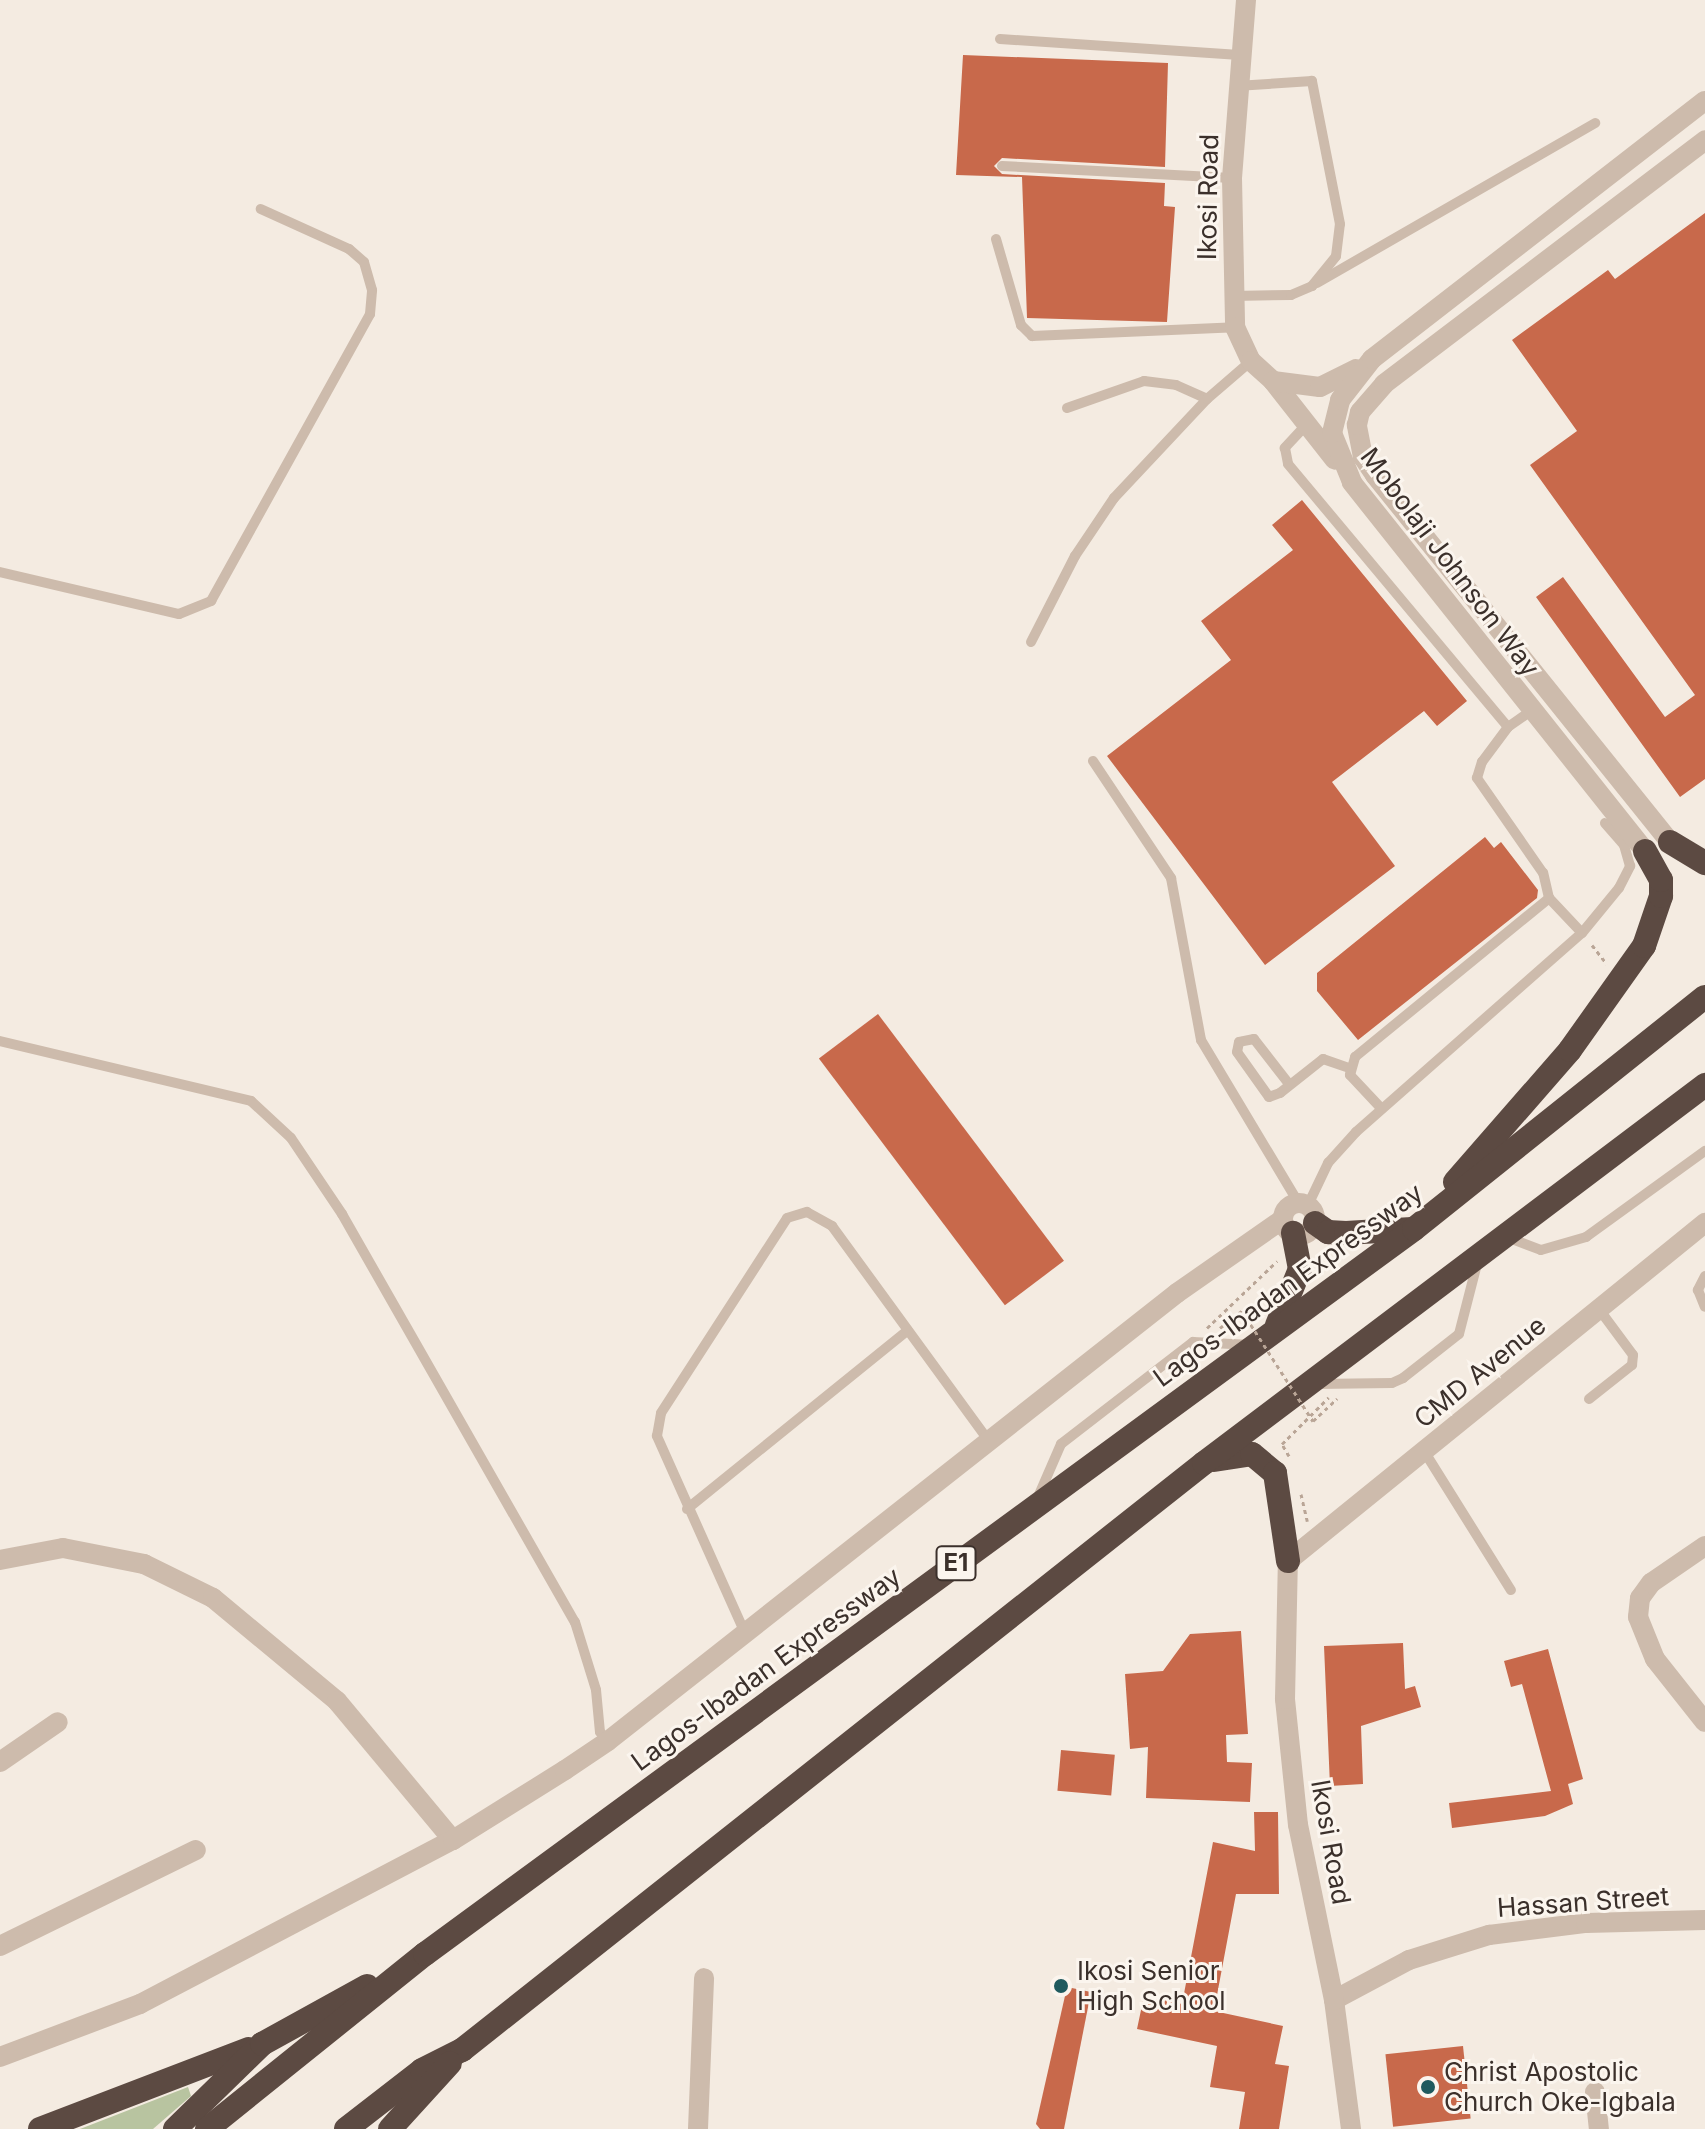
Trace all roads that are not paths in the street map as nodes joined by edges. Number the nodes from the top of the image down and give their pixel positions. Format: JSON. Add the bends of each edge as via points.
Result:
{"nodes":[{"id":1,"x":1246,"y":0,"type":"edge"},
{"id":2,"x":1000,"y":39,"type":"dead end"},
{"id":3,"x":1239,"y":55,"type":"junction"},
{"id":4,"x":1236,"y":86,"type":"junction"},
{"id":5,"x":1705,"y":101,"type":"edge"},
{"id":6,"x":1595,"y":123,"type":"dead end"},
{"id":7,"x":1705,"y":140,"type":"edge"},
{"id":8,"x":1002,"y":166,"type":"dead end"},
{"id":9,"x":1232,"y":178,"type":"junction"},
{"id":10,"x":261,"y":209,"type":"dead end"},
{"id":11,"x":996,"y":239,"type":"dead end"},
{"id":12,"x":1312,"y":286,"type":"junction"},
{"id":13,"x":1232,"y":296,"type":"junction"},
{"id":14,"x":1235,"y":327,"type":"junction"},
{"id":15,"x":1372,"y":359,"type":"junction"},
{"id":16,"x":1251,"y":361,"type":"junction"},
{"id":17,"x":1273,"y":381,"type":"junction"},
{"id":18,"x":1320,"y":387,"type":"junction"},
{"id":19,"x":1344,"y":393,"type":"junction"},
{"id":20,"x":1207,"y":399,"type":"junction"},
{"id":21,"x":1365,"y":405,"type":"junction"},
{"id":22,"x":1067,"y":408,"type":"dead end"},
{"id":23,"x":1307,"y":424,"type":"junction"},
{"id":24,"x":1360,"y":447,"type":"junction"},
{"id":25,"x":1332,"y":452,"type":"junction"},
{"id":26,"x":0,"y":572,"type":"edge"},
{"id":27,"x":1031,"y":642,"type":"dead end"},
{"id":28,"x":1531,"y":711,"type":"junction"},
{"id":29,"x":1508,"y":727,"type":"junction"},
{"id":30,"x":1093,"y":761,"type":"dead end"},
{"id":31,"x":1605,"y":823,"type":"dead end"},
{"id":32,"x":1670,"y":842,"type":"joint"},
{"id":33,"x":1645,"y":851,"type":"joint"},
{"id":34,"x":1705,"y":863,"type":"edge"},
{"id":35,"x":1549,"y":898,"type":"junction"},
{"id":36,"x":1582,"y":933,"type":"junction"},
{"id":37,"x":1705,"y":997,"type":"edge"},
{"id":38,"x":0,"y":1041,"type":"edge"},
{"id":39,"x":1349,"y":1068,"type":"junction"},
{"id":40,"x":1289,"y":1084,"type":"junction"},
{"id":41,"x":1705,"y":1085,"type":"edge"},
{"id":42,"x":1380,"y":1107,"type":"junction"},
{"id":43,"x":1705,"y":1151,"type":"edge"},
{"id":44,"x":1307,"y":1210,"type":"junction"},
{"id":45,"x":1705,"y":1223,"type":"edge"},
{"id":46,"x":1288,"y":1226,"type":"junction"},
{"id":47,"x":1414,"y":1229,"type":"junction"},
{"id":48,"x":1505,"y":1236,"type":"junction"},
{"id":49,"x":1478,"y":1256,"type":"junction"},
{"id":50,"x":1705,"y":1276,"type":"edge"},
{"id":51,"x":1705,"y":1307,"type":"edge"},
{"id":52,"x":1599,"y":1309,"type":"junction"},
{"id":53,"x":1275,"y":1329,"type":"junction"},
{"id":54,"x":908,"y":1330,"type":"junction"},
{"id":55,"x":1253,"y":1345,"type":"junction"},
{"id":56,"x":1310,"y":1384,"type":"junction"},
{"id":57,"x":1589,"y":1399,"type":"dead end"},
{"id":58,"x":989,"y":1441,"type":"junction"},
{"id":59,"x":1424,"y":1451,"type":"junction"},
{"id":60,"x":1204,"y":1463,"type":"junction"},
{"id":61,"x":1035,"y":1505,"type":"junction"},
{"id":62,"x":687,"y":1509,"type":"junction"},
{"id":63,"x":1705,"y":1546,"type":"edge"},
{"id":64,"x":0,"y":1560,"type":"edge"},
{"id":65,"x":1288,"y":1561,"type":"junction"},
{"id":66,"x":1511,"y":1590,"type":"dead end"},
{"id":67,"x":745,"y":1633,"type":"junction"},
{"id":68,"x":58,"y":1722,"type":"dead end"},
{"id":69,"x":1705,"y":1722,"type":"edge"},
{"id":70,"x":608,"y":1741,"type":"junction"},
{"id":71,"x":0,"y":1762,"type":"edge"},
{"id":72,"x":453,"y":1840,"type":"junction"},
{"id":73,"x":196,"y":1850,"type":"dead end"},
{"id":74,"x":1705,"y":1920,"type":"edge"},
{"id":75,"x":0,"y":1946,"type":"edge"},
{"id":76,"x":425,"y":1954,"type":"junction"},
{"id":77,"x":704,"y":1978,"type":"dead end"},
{"id":78,"x":1334,"y":2000,"type":"junction"},
{"id":79,"x":262,"y":2044,"type":"junction"},
{"id":80,"x":462,"y":2050,"type":"junction"},
{"id":81,"x":0,"y":2057,"type":"edge"},
{"id":82,"x":1595,"y":2092,"type":"dead end"},
{"id":83,"x":40,"y":2129,"type":"edge"},
{"id":84,"x":175,"y":2129,"type":"edge"},
{"id":85,"x":207,"y":2129,"type":"edge"},
{"id":86,"x":346,"y":2129,"type":"edge"},
{"id":87,"x":390,"y":2129,"type":"edge"},
{"id":88,"x":698,"y":2129,"type":"edge"},
{"id":89,"x":1351,"y":2129,"type":"edge"},
{"id":90,"x":1599,"y":2129,"type":"edge"}],
"edges":[{"from":1,"to":3,"type":"street","name":"Ikosi Road"},
{"from":2,"to":3,"type":"lane"},
{"from":3,"to":4,"type":"street","name":"Ikosi Road"},
{"from":4,"to":9,"type":"street","name":"Ikosi Road"},
{"from":4,"to":12,"type":"lane","via":[[1312,81],[1340,224],[1336,256]]},
{"from":5,"to":15,"type":"street","name":"Mobolaji Johnson Way"},
{"from":6,"to":12,"type":"lane"},
{"from":7,"to":21,"type":"street","via":[[1554,260],[1409,364]]},
{"from":8,"to":9,"type":"lane"},
{"from":9,"to":13,"type":"street","name":"Ikosi Road"},
{"from":10,"to":26,"type":"lane","via":[[349,249],[364,262],[372,290],[370,314],[211,601],[179,614]]},
{"from":11,"to":14,"type":"lane","via":[[1021,325],[1032,336]]},
{"from":12,"to":13,"type":"lane","via":[[1291,295]]},
{"from":13,"to":14,"type":"street","name":"Ikosi Road"},
{"from":14,"to":16,"type":"street","name":"Ikosi Road"},
{"from":15,"to":18,"type":"street"},
{"from":15,"to":19,"type":"street","name":"Mobolaji Johnson Way"},
{"from":16,"to":17,"type":"street","name":"Ikosi Road"},
{"from":16,"to":20,"type":"lane"},
{"from":17,"to":18,"type":"street"},
{"from":17,"to":23,"type":"street","name":"Ikosi Road"},
{"from":18,"to":19,"type":"street"},
{"from":19,"to":21,"type":"street"},
{"from":19,"to":25,"type":"street","name":"Mobolaji Johnson Way","via":[[1334,415]]},
{"from":20,"to":22,"type":"lane","via":[[1176,385],[1144,381]]},
{"from":20,"to":27,"type":"lane","via":[[1142,465],[1093,526]]},
{"from":21,"to":24,"type":"street","name":"Mobolaji Johnson Way","via":[[1357,425]]},
{"from":23,"to":25,"type":"street","name":"Ikosi Road"},
{"from":23,"to":29,"type":"lane","via":[[1285,448],[1288,464]]},
{"from":24,"to":25,"type":"street"},
{"from":24,"to":32,"type":"street","name":"Mobolaji Johnson Way","via":[[1375,475]]},
{"from":25,"to":28,"type":"street","name":"Mobolaji Johnson Way"},
{"from":28,"to":29,"type":"lane"},
{"from":28,"to":33,"type":"street","name":"Mobolaji Johnson Way"},
{"from":29,"to":35,"type":"lane","via":[[1477,770],[1479,785],[1543,873]]},
{"from":30,"to":44,"type":"lane","via":[[1171,878],[1201,1040]]},
{"from":31,"to":36,"type":"lane","via":[[1624,845],[1630,866]]},
{"from":32,"to":34,"type":"highway"},
{"from":33,"to":47,"type":"highway","via":[[1661,880],[1661,896],[1644,946],[1570,1050]]},
{"from":35,"to":36,"type":"lane"},
{"from":35,"to":39,"type":"lane","via":[[1355,1057]]},
{"from":36,"to":42,"type":"lane"},
{"from":37,"to":47,"type":"highway","name":"Lagos-Ibadan Expressway","number":"E1"},
{"from":38,"to":70,"type":"lane","via":[[251,1101],[291,1138],[342,1214],[575,1622],[596,1690],[600,1732]]},
{"from":39,"to":40,"type":"lane","via":[[1323,1059]]},
{"from":39,"to":42,"type":"lane"},
{"from":40,"to":40,"type":"lane","via":[[1269,1097],[1237,1052],[1239,1042],[1254,1039]]},
{"from":41,"to":48,"type":"highway"},
{"from":42,"to":44,"type":"lane","via":[[1328,1163]]},
{"from":43,"to":48,"type":"lane","via":[[1586,1237],[1541,1250]]},
{"from":44,"to":46,"type":"street","via":[[1289,1206]]},
{"from":44,"to":46,"type":"street","via":[[1309,1232]]},
{"from":44,"to":47,"type":"highway","via":[[1328,1232]]},
{"from":45,"to":52,"type":"street","name":"CMD Avenue"},
{"from":46,"to":53,"type":"highway","via":[[1300,1269]]},
{"from":46,"to":58,"type":"street","via":[[1263,1232]]},
{"from":47,"to":53,"type":"highway","name":"Lagos-Ibadan Expressway","number":"E1"},
{"from":48,"to":49,"type":"highway"},
{"from":49,"to":56,"type":"highway"},
{"from":49,"to":56,"type":"lane","via":[[1459,1334],[1403,1378]]},
{"from":50,"to":51,"type":"lane","via":[[1698,1290]]},
{"from":52,"to":57,"type":"lane","via":[[1633,1355],[1632,1365]]},
{"from":52,"to":59,"type":"street","name":"CMD Avenue"},
{"from":53,"to":55,"type":"highway","name":"Lagos-Ibadan Expressway","number":"E1"},
{"from":54,"to":58,"type":"lane"},
{"from":54,"to":62,"type":"lane"},
{"from":54,"to":62,"type":"lane","via":[[832,1226],[807,1212],[787,1218],[661,1413],[657,1436]]},
{"from":55,"to":61,"type":"highway","name":"Lagos-Ibadan Expressway","number":"E1"},
{"from":55,"to":61,"type":"lane","via":[[1198,1342],[1061,1444]]},
{"from":56,"to":60,"type":"highway"},
{"from":58,"to":67,"type":"street"},
{"from":59,"to":65,"type":"street","name":"CMD Avenue"},
{"from":59,"to":66,"type":"lane"},
{"from":60,"to":65,"type":"highway","via":[[1233,1454],[1266,1461],[1282,1498]]},
{"from":60,"to":80,"type":"highway"},
{"from":61,"to":76,"type":"highway","name":"Lagos-Ibadan Expressway","number":"E1"},
{"from":62,"to":67,"type":"lane"},
{"from":63,"to":69,"type":"street","via":[[1651,1583],[1640,1598],[1638,1617],[1655,1659]]},
{"from":64,"to":72,"type":"street","via":[[63,1548],[144,1564],[213,1598],[337,1701]]},
{"from":65,"to":78,"type":"street","name":"Ikosi Road","via":[[1286,1715],[1298,1825]]},
{"from":67,"to":70,"type":"street"},
{"from":68,"to":71,"type":"street"},
{"from":70,"to":72,"type":"street"},
{"from":72,"to":81,"type":"street","via":[[140,2004]]},
{"from":73,"to":75,"type":"street"},
{"from":74,"to":78,"type":"street","name":"Hassan Street","via":[[1586,1923],[1489,1935],[1409,1960]]},
{"from":76,"to":79,"type":"highway"},
{"from":76,"to":85,"type":"highway","name":"Lagos-Ibadan Expressway","number":"E1"},
{"from":77,"to":88,"type":"street"},
{"from":78,"to":89,"type":"street","name":"Ikosi Road"},
{"from":79,"to":83,"type":"highway"},
{"from":79,"to":84,"type":"highway"},
{"from":80,"to":86,"type":"highway","via":[[422,2070]]},
{"from":80,"to":87,"type":"highway"},
{"from":82,"to":90,"type":"street"}]}
